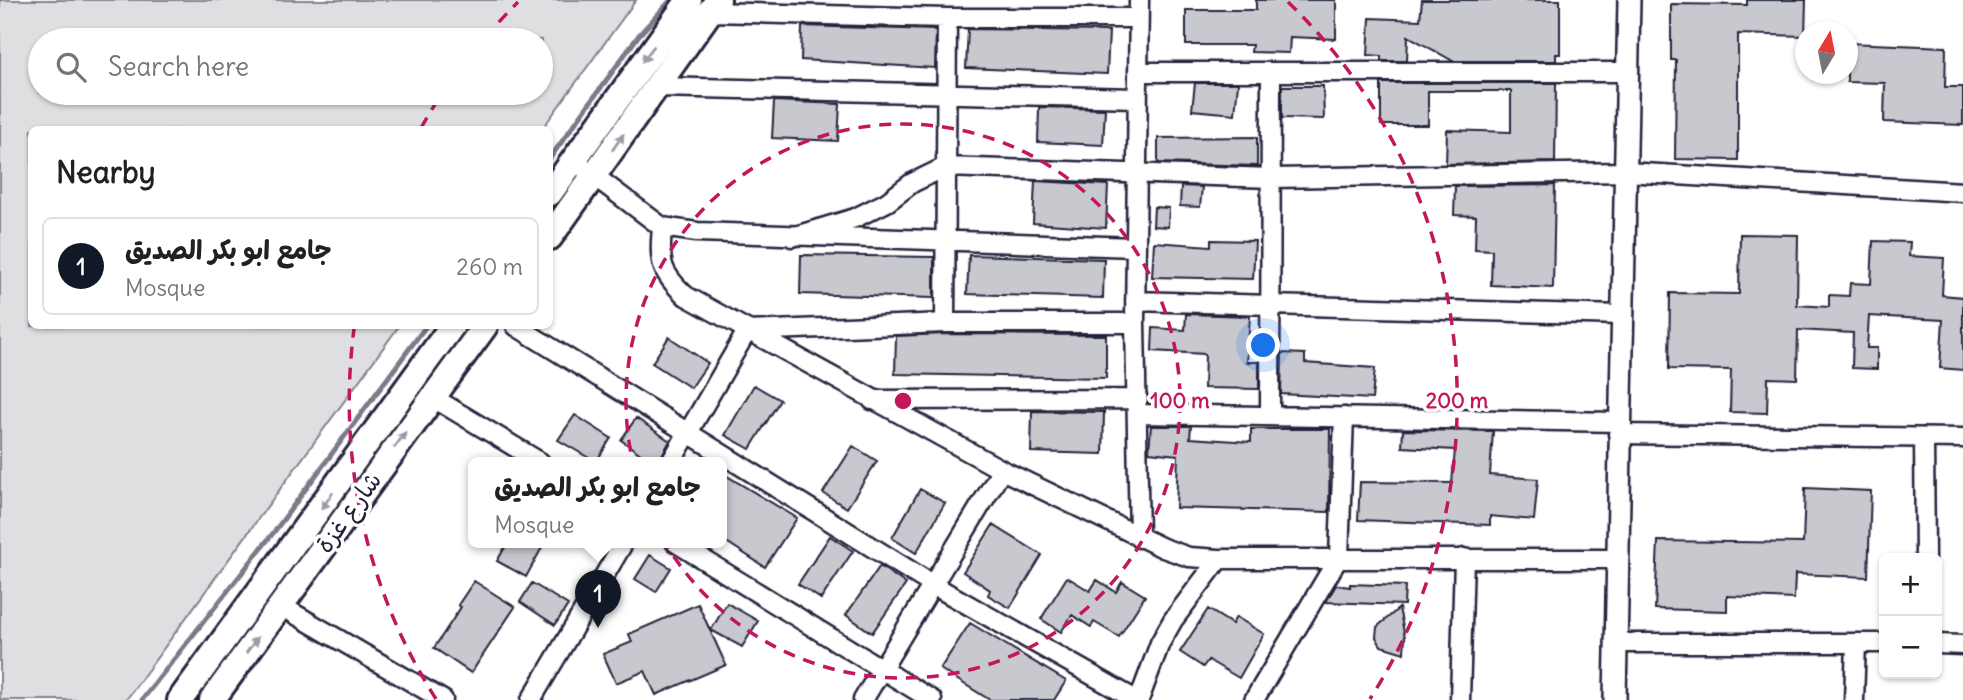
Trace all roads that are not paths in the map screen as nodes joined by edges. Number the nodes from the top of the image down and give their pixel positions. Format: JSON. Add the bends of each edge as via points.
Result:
{"nodes":[{"id":1,"x":1629,"y":0,"type":"edge"},
{"id":2,"x":705,"y":4,"type":"edge"},
{"id":3,"x":1139,"y":9,"type":"edge"},
{"id":4,"x":947,"y":18,"type":"junction"},
{"id":5,"x":1138,"y":72,"type":"junction"},
{"id":6,"x":1271,"y":72,"type":"junction"},
{"id":7,"x":1628,"y":72,"type":"junction"},
{"id":8,"x":657,"y":87,"type":"junction"},
{"id":9,"x":947,"y":96,"type":"junction"},
{"id":10,"x":1137,"y":98,"type":"junction"},
{"id":11,"x":573,"y":160,"type":"junction"},
{"id":12,"x":945,"y":167,"type":"junction"},
{"id":13,"x":1626,"y":172,"type":"junction"},
{"id":14,"x":1135,"y":174,"type":"junction"},
{"id":15,"x":594,"y":176,"type":"junction"},
{"id":16,"x":1272,"y":178,"type":"junction"},
{"id":17,"x":553,"y":189,"type":"edge"},
{"id":18,"x":1963,"y":192,"type":"edge"},
{"id":19,"x":662,"y":227,"type":"junction"},
{"id":20,"x":553,"y":233,"type":"edge"},
{"id":21,"x":792,"y":237,"type":"junction"},
{"id":22,"x":945,"y":242,"type":"junction"},
{"id":23,"x":1135,"y":247,"type":"junction"},
{"id":24,"x":1135,"y":301,"type":"junction"},
{"id":25,"x":1272,"y":305,"type":"junction"},
{"id":26,"x":1621,"y":314,"type":"junction"},
{"id":27,"x":945,"y":323,"type":"junction"},
{"id":28,"x":1135,"y":323,"type":"junction"},
{"id":29,"x":450,"y":329,"type":"edge"},
{"id":30,"x":483,"y":329,"type":"edge"},
{"id":31,"x":521,"y":329,"type":"edge"},
{"id":32,"x":747,"y":331,"type":"junction"},
{"id":33,"x":432,"y":397,"type":"junction"},
{"id":34,"x":871,"y":400,"type":"junction"},
{"id":35,"x":1138,"y":407,"type":"junction"},
{"id":36,"x":1270,"y":416,"type":"junction"},
{"id":37,"x":1344,"y":416,"type":"junction"},
{"id":38,"x":1618,"y":428,"type":"junction"},
{"id":39,"x":688,"y":433,"type":"junction"},
{"id":40,"x":1924,"y":438,"type":"junction"},
{"id":41,"x":1963,"y":438,"type":"edge"},
{"id":42,"x":532,"y":457,"type":"edge"},
{"id":43,"x":674,"y":457,"type":"edge"},
{"id":44,"x":727,"y":457,"type":"edge"},
{"id":45,"x":727,"y":457,"type":"edge"},
{"id":46,"x":1002,"y":470,"type":"junction"},
{"id":47,"x":1139,"y":538,"type":"junction"},
{"id":48,"x":620,"y":548,"type":"edge"},
{"id":49,"x":685,"y":548,"type":"edge"},
{"id":50,"x":1925,"y":553,"type":"edge"},
{"id":51,"x":1339,"y":557,"type":"junction"},
{"id":52,"x":1464,"y":558,"type":"junction"},
{"id":53,"x":1219,"y":559,"type":"junction"},
{"id":54,"x":1618,"y":559,"type":"junction"},
{"id":55,"x":933,"y":585,"type":"junction"},
{"id":56,"x":281,"y":606,"type":"junction"},
{"id":57,"x":1616,"y":643,"type":"junction"},
{"id":58,"x":1856,"y":643,"type":"junction"},
{"id":59,"x":1879,"y":643,"type":"edge"},
{"id":60,"x":1942,"y":644,"type":"edge"},
{"id":61,"x":1963,"y":645,"type":"edge"},
{"id":62,"x":881,"y":670,"type":"junction"},
{"id":63,"x":180,"y":700,"type":"edge"},
{"id":64,"x":212,"y":700,"type":"edge"},
{"id":65,"x":443,"y":700,"type":"edge"},
{"id":66,"x":531,"y":700,"type":"edge"},
{"id":67,"x":863,"y":700,"type":"edge"},
{"id":68,"x":932,"y":700,"type":"edge"},
{"id":69,"x":1138,"y":700,"type":"edge"},
{"id":70,"x":1254,"y":700,"type":"edge"},
{"id":71,"x":1460,"y":700,"type":"edge"},
{"id":72,"x":1615,"y":700,"type":"edge"},
{"id":73,"x":1854,"y":700,"type":"edge"}],
"edges":[{"from":1,"to":7,"type":"street"},
{"from":2,"to":4,"type":"street"},
{"from":2,"to":8,"type":"main road"},
{"from":2,"to":11,"type":"main road","one_way":true},
{"from":3,"to":4,"type":"street"},
{"from":3,"to":5,"type":"street"},
{"from":4,"to":9,"type":"street"},
{"from":5,"to":6,"type":"street"},
{"from":5,"to":10,"type":"street"},
{"from":6,"to":7,"type":"street"},
{"from":6,"to":16,"type":"street"},
{"from":7,"to":13,"type":"street"},
{"from":8,"to":9,"type":"street"},
{"from":15,"to":8,"type":"main road","one_way":true},
{"from":9,"to":10,"type":"street"},
{"from":9,"to":12,"type":"street"},
{"from":10,"to":14,"type":"street"},
{"from":11,"to":15,"type":"street"},
{"from":11,"to":17,"type":"main road"},
{"from":12,"to":14,"type":"street"},
{"from":12,"to":21,"type":"street","via":[[855,218]]},
{"from":12,"to":22,"type":"street"},
{"from":13,"to":16,"type":"street"},
{"from":13,"to":18,"type":"street"},
{"from":13,"to":26,"type":"street"},
{"from":14,"to":16,"type":"street"},
{"from":14,"to":23,"type":"street"},
{"from":15,"to":19,"type":"street"},
{"from":15,"to":20,"type":"main road"},
{"from":16,"to":25,"type":"street"},
{"from":19,"to":21,"type":"street"},
{"from":19,"to":32,"type":"street","via":[[660,251],[666,278],[686,296]]},
{"from":21,"to":22,"type":"street"},
{"from":22,"to":23,"type":"street"},
{"from":22,"to":27,"type":"street"},
{"from":23,"to":24,"type":"street"},
{"from":24,"to":25,"type":"street"},
{"from":24,"to":28,"type":"street"},
{"from":25,"to":26,"type":"street"},
{"from":25,"to":36,"type":"street"},
{"from":26,"to":38,"type":"street"},
{"from":27,"to":28,"type":"street"},
{"from":27,"to":32,"type":"street"},
{"from":28,"to":35,"type":"street"},
{"from":29,"to":63,"type":"main road","name":"شارع غزة","one_way":true},
{"from":30,"to":33,"type":"main road","name":"شارع غزة"},
{"from":31,"to":39,"type":"street"},
{"from":32,"to":34,"type":"street"},
{"from":32,"to":39,"type":"street"},
{"from":33,"to":42,"type":"street"},
{"from":56,"to":33,"type":"main road","name":"شارع غزة","one_way":true},
{"from":34,"to":35,"type":"street"},
{"from":34,"to":46,"type":"street"},
{"from":35,"to":36,"type":"street"},
{"from":35,"to":47,"type":"street"},
{"from":36,"to":37,"type":"street"},
{"from":37,"to":38,"type":"street"},
{"from":37,"to":51,"type":"street"},
{"from":38,"to":40,"type":"street"},
{"from":38,"to":54,"type":"street"},
{"from":39,"to":43,"type":"street"},
{"from":39,"to":44,"type":"street"},
{"from":40,"to":41,"type":"street"},
{"from":40,"to":50,"type":"street"},
{"from":45,"to":55,"type":"street"},
{"from":46,"to":47,"type":"street"},
{"from":46,"to":55,"type":"street"},
{"from":47,"to":53,"type":"street","via":[[1189,557]]},
{"from":48,"to":66,"type":"street"},
{"from":49,"to":62,"type":"street"},
{"from":51,"to":52,"type":"street"},
{"from":51,"to":53,"type":"street"},
{"from":51,"to":70,"type":"street"},
{"from":52,"to":54,"type":"street"},
{"from":52,"to":71,"type":"street"},
{"from":53,"to":69,"type":"street","via":[[1173,620]]},
{"from":54,"to":57,"type":"street"},
{"from":55,"to":62,"type":"street"},
{"from":55,"to":69,"type":"street"},
{"from":64,"to":56,"type":"main road","name":"شارع غزة","one_way":true},
{"from":56,"to":65,"type":"street"},
{"from":57,"to":58,"type":"street"},
{"from":57,"to":72,"type":"street"},
{"from":58,"to":59,"type":"street"},
{"from":58,"to":73,"type":"street"},
{"from":60,"to":61,"type":"street"},
{"from":62,"to":67,"type":"street"},
{"from":62,"to":68,"type":"street"}]}
